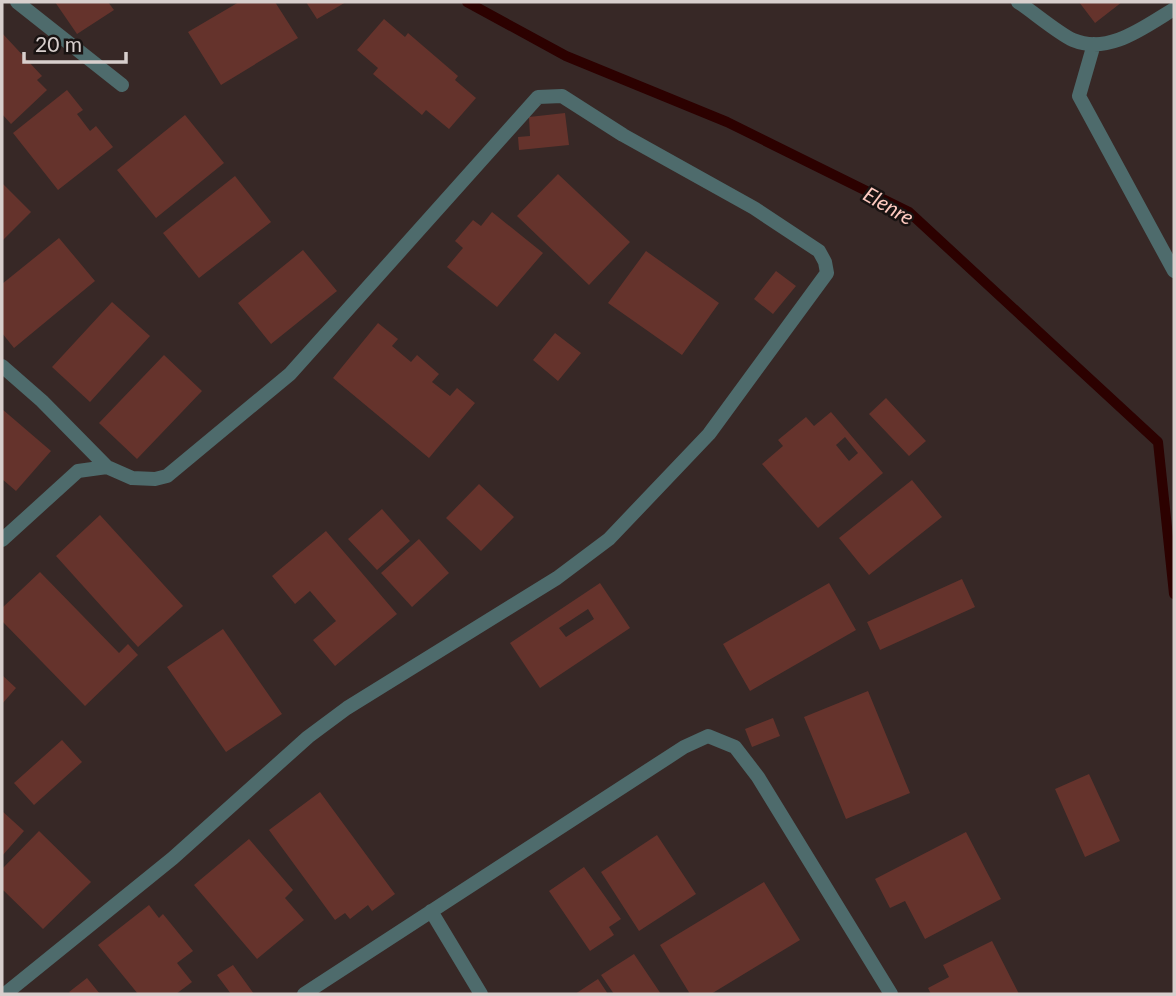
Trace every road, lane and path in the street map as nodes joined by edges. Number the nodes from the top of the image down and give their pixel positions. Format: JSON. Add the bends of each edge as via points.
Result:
{"nodes":[{"id":1,"x":17,"y":2,"type":"edge"},
{"id":2,"x":1018,"y":2,"type":"edge"},
{"id":3,"x":1174,"y":9,"type":"edge"},
{"id":4,"x":1094,"y":44,"type":"junction"},
{"id":5,"x":122,"y":85,"type":"dead end"},
{"id":6,"x":1174,"y":271,"type":"edge"},
{"id":7,"x":2,"y":366,"type":"edge"},
{"id":8,"x":107,"y":467,"type":"junction"},
{"id":9,"x":2,"y":540,"type":"edge"},
{"id":10,"x":431,"y":911,"type":"junction"},
{"id":11,"x":5,"y":994,"type":"edge"},
{"id":12,"x":304,"y":994,"type":"edge"},
{"id":13,"x":481,"y":994,"type":"edge"},
{"id":14,"x":891,"y":994,"type":"edge"}],
"edges":[{"from":1,"to":5,"type":"street"},
{"from":2,"to":4,"type":"street","via":[[1072,40]]},
{"from":3,"to":4,"type":"street","via":[[1121,40]]},
{"from":4,"to":6,"type":"street","via":[[1079,96]]},
{"from":7,"to":8,"type":"street"},
{"from":8,"to":9,"type":"street","via":[[78,471]]},
{"from":8,"to":11,"type":"street","via":[[132,478],[167,476],[290,374],[538,97],[562,96],[754,208],[819,251],[825,262],[827,273],[709,434],[610,539],[558,578],[337,715],[173,858]]},
{"from":10,"to":12,"type":"street"},
{"from":10,"to":13,"type":"street"},
{"from":10,"to":14,"type":"street","via":[[708,736],[735,747],[758,777]]}]}
